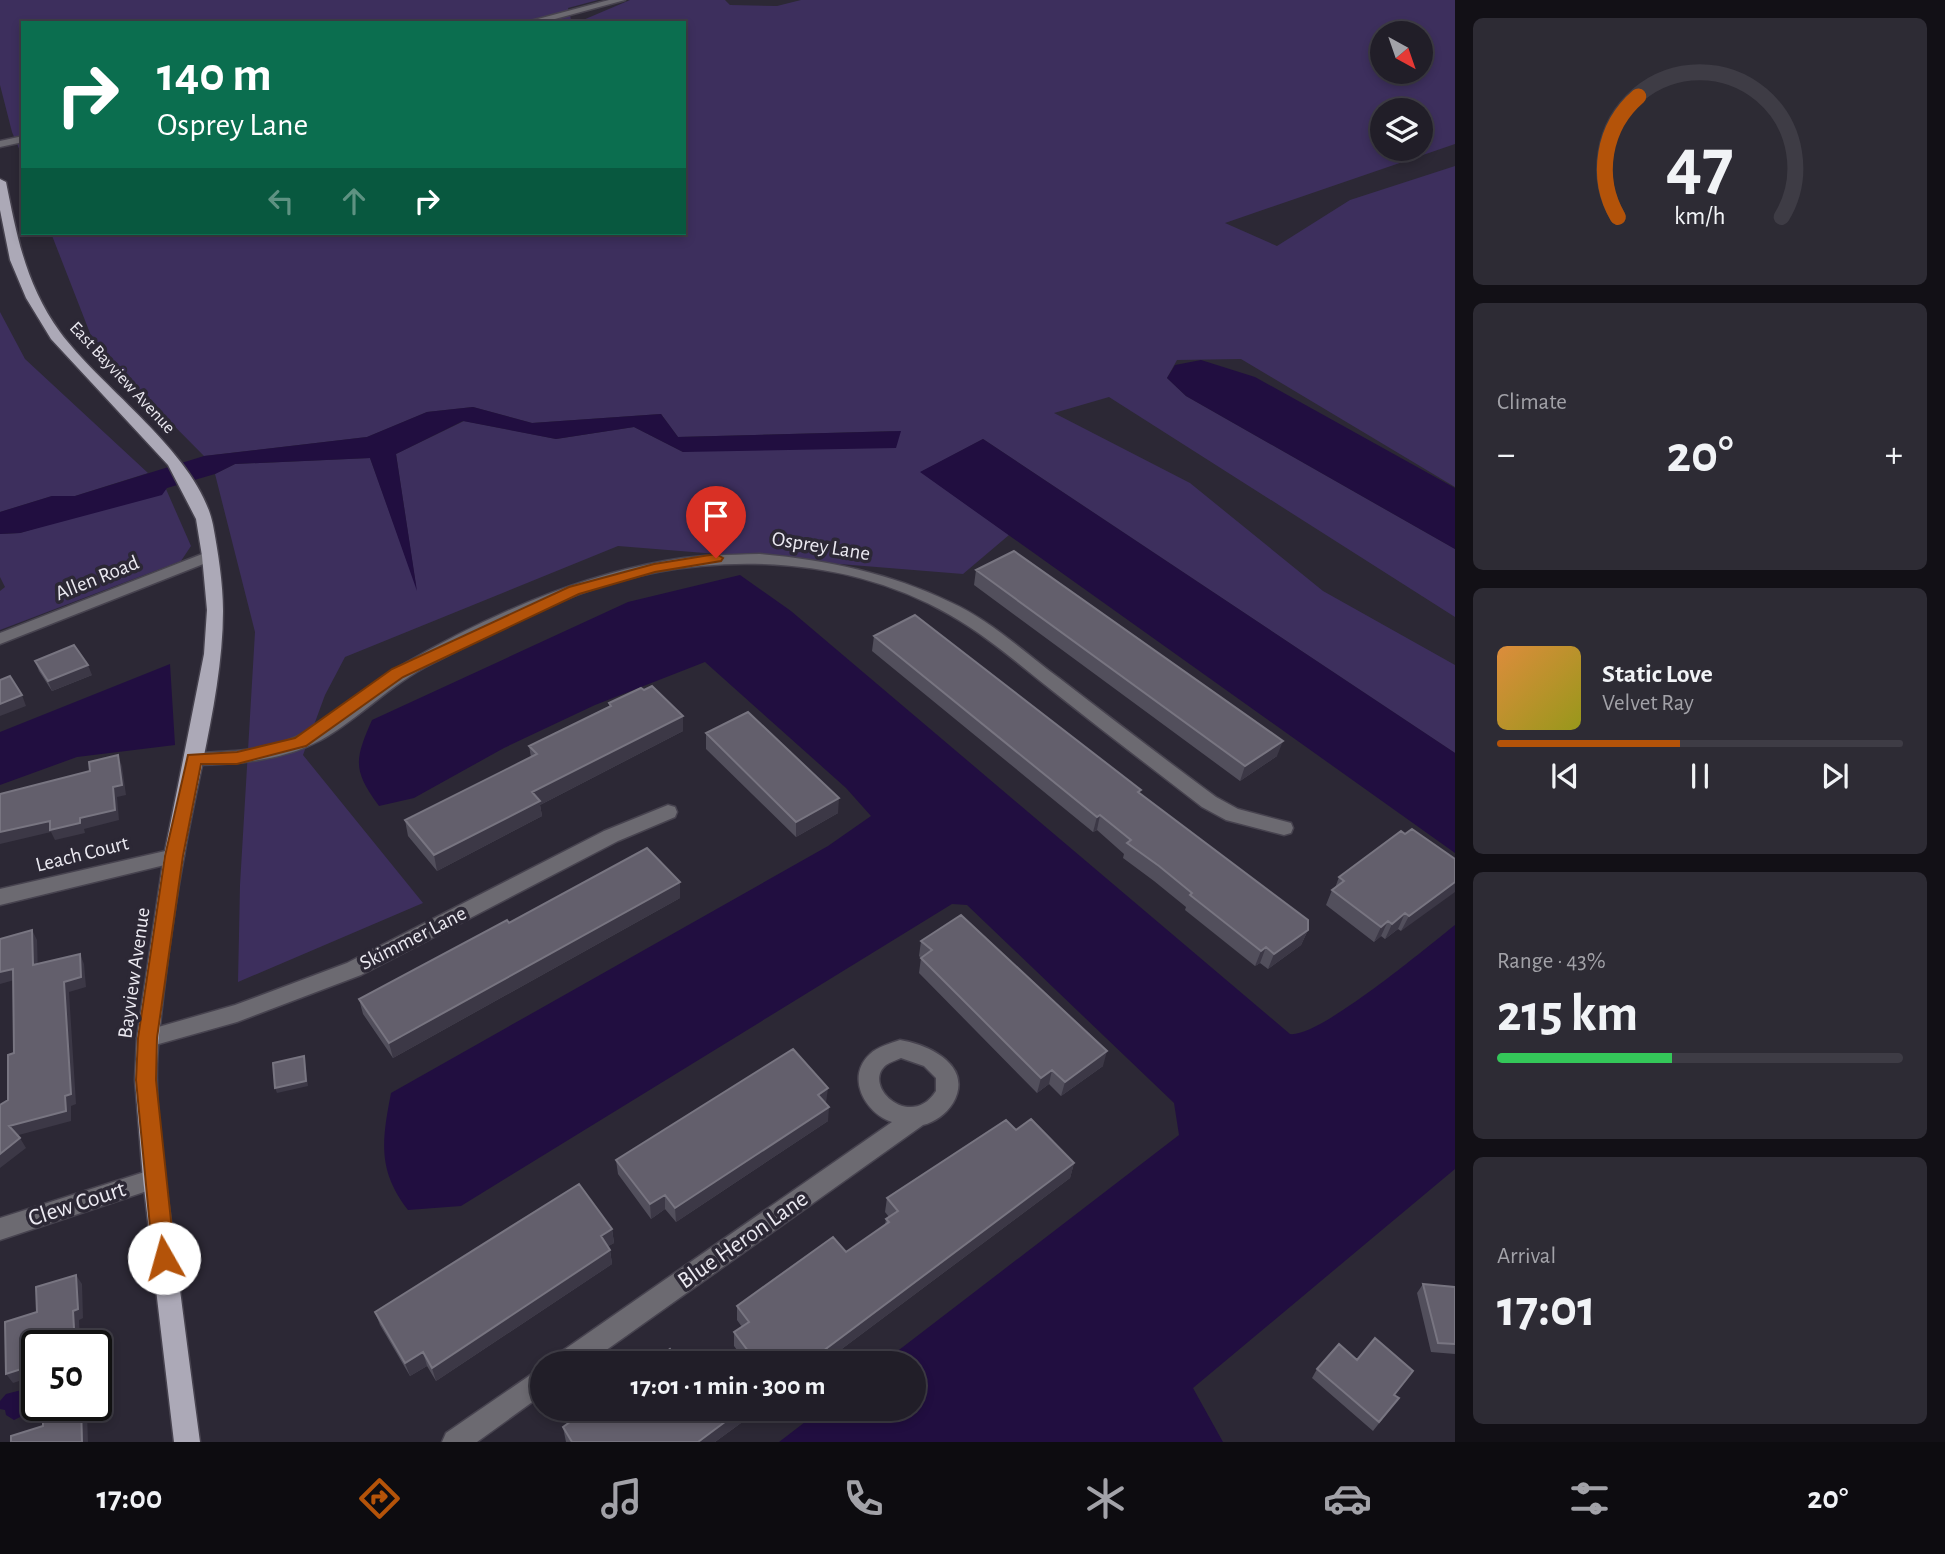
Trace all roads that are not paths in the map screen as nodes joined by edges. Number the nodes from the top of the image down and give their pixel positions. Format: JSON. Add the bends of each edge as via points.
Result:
{"nodes":[{"id":1,"x":620,"y":0,"type":"edge"},
{"id":2,"x":536,"y":21,"type":"edge"},
{"id":3,"x":21,"y":139,"type":"edge"},
{"id":4,"x":0,"y":144,"type":"edge"},
{"id":5,"x":0,"y":182,"type":"edge"},
{"id":6,"x":210,"y":556,"type":"junction"},
{"id":7,"x":0,"y":639,"type":"edge"},
{"id":8,"x":194,"y":759,"type":"junction"},
{"id":9,"x":668,"y":812,"type":"dead end"},
{"id":10,"x":1284,"y":828,"type":"dead end"},
{"id":11,"x":174,"y":856,"type":"junction"},
{"id":12,"x":0,"y":897,"type":"edge"},
{"id":13,"x":148,"y":1038,"type":"junction"},
{"id":14,"x":919,"y":1116,"type":"dead end"},
{"id":15,"x":154,"y":1179,"type":"junction"},
{"id":16,"x":0,"y":1230,"type":"edge"},
{"id":17,"x":584,"y":1351,"type":"edge"},
{"id":18,"x":530,"y":1388,"type":"edge"},
{"id":19,"x":187,"y":1442,"type":"edge"},
{"id":20,"x":454,"y":1442,"type":"edge"}],
"edges":[{"from":1,"to":2,"type":"street"},
{"from":3,"to":4,"type":"street"},
{"from":5,"to":6,"type":"main road","name":"East Bayview Avenue","via":[[16,260],[32,298],[56,336],[173,462],[204,519]]},
{"from":6,"to":7,"type":"street","name":"Allen Road"},
{"from":6,"to":8,"type":"main road","name":"Bayview Avenue","via":[[215,610],[212,654]]},
{"from":8,"to":10,"type":"street","name":"Osprey Lane","via":[[237,758],[300,742],[397,673],[574,590],[654,568],[709,559],[766,559],[879,578],[946,606],[1209,802],[1233,815]]},
{"from":8,"to":11,"type":"main road","name":"Bayview Avenue"},
{"from":9,"to":13,"type":"street","name":"Skimmer Lane","via":[[611,836],[354,969],[237,1013]]},
{"from":11,"to":12,"type":"street","name":"Leach Court"},
{"from":11,"to":13,"type":"main road","name":"Bayview Avenue"},
{"from":13,"to":15,"type":"main road","name":"Bayview Avenue","via":[[146,1080]]},
{"from":14,"to":17,"type":"street","name":"Blue Heron Lane"},
{"from":15,"to":16,"type":"street","name":"Clew Court"},
{"from":15,"to":19,"type":"main road","name":"Bayview Avenue"},
{"from":18,"to":20,"type":"street"}]}
